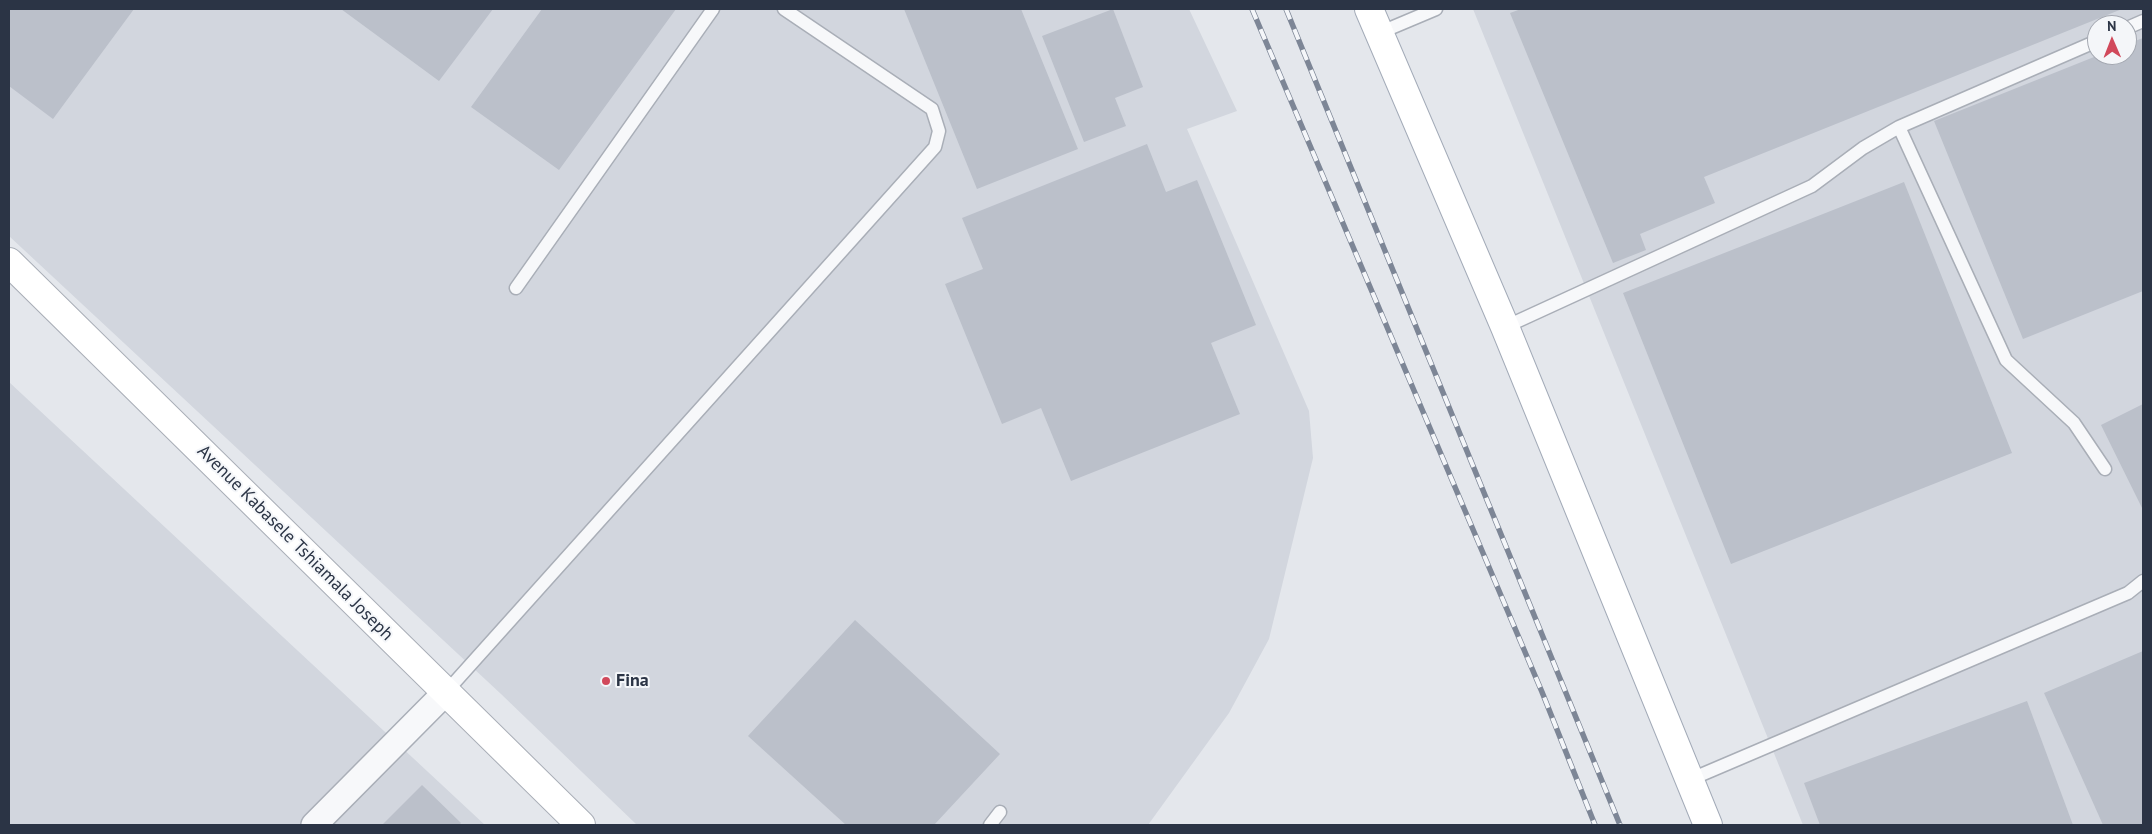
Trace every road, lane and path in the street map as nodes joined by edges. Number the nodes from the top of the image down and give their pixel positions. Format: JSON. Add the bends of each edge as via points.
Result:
{"nodes":[{"id":1,"x":713,"y":9,"type":"edge"},
{"id":2,"x":784,"y":9,"type":"edge"},
{"id":3,"x":1436,"y":9,"type":"edge"},
{"id":4,"x":1374,"y":21,"type":"edge"},
{"id":5,"x":2087,"y":45,"type":"edge"},
{"id":6,"x":1899,"y":127,"type":"junction"},
{"id":7,"x":9,"y":262,"type":"edge"},
{"id":8,"x":516,"y":288,"type":"dead end"},
{"id":9,"x":1505,"y":327,"type":"junction"},
{"id":10,"x":2105,"y":469,"type":"dead end"},
{"id":11,"x":2143,"y":581,"type":"edge"},
{"id":12,"x":446,"y":692,"type":"junction"},
{"id":13,"x":1689,"y":780,"type":"junction"},
{"id":14,"x":1000,"y":812,"type":"dead end"},
{"id":15,"x":314,"y":825,"type":"edge"},
{"id":16,"x":581,"y":825,"type":"edge"},
{"id":17,"x":990,"y":825,"type":"edge"},
{"id":18,"x":1708,"y":825,"type":"edge"}],
"edges":[{"from":1,"to":8,"type":"lane"},
{"from":2,"to":12,"type":"lane","via":[[932,109],[939,131],[935,147]]},
{"from":3,"to":4,"type":"lane"},
{"from":4,"to":9,"type":"main road"},
{"from":5,"to":6,"type":"lane"},
{"from":6,"to":9,"type":"lane","via":[[1862,148],[1812,186]]},
{"from":6,"to":10,"type":"lane","via":[[2006,360],[2074,423]]},
{"from":7,"to":12,"type":"main road","name":"Avenue Kabasele Tshiamala Joseph"},
{"from":9,"to":13,"type":"main road"},
{"from":11,"to":13,"type":"lane","via":[[2128,593]]},
{"from":12,"to":15,"type":"street"},
{"from":12,"to":16,"type":"main road","name":"Avenue Kabasele Tshiamala Joseph"},
{"from":13,"to":18,"type":"main road"},
{"from":14,"to":17,"type":"lane"}]}
